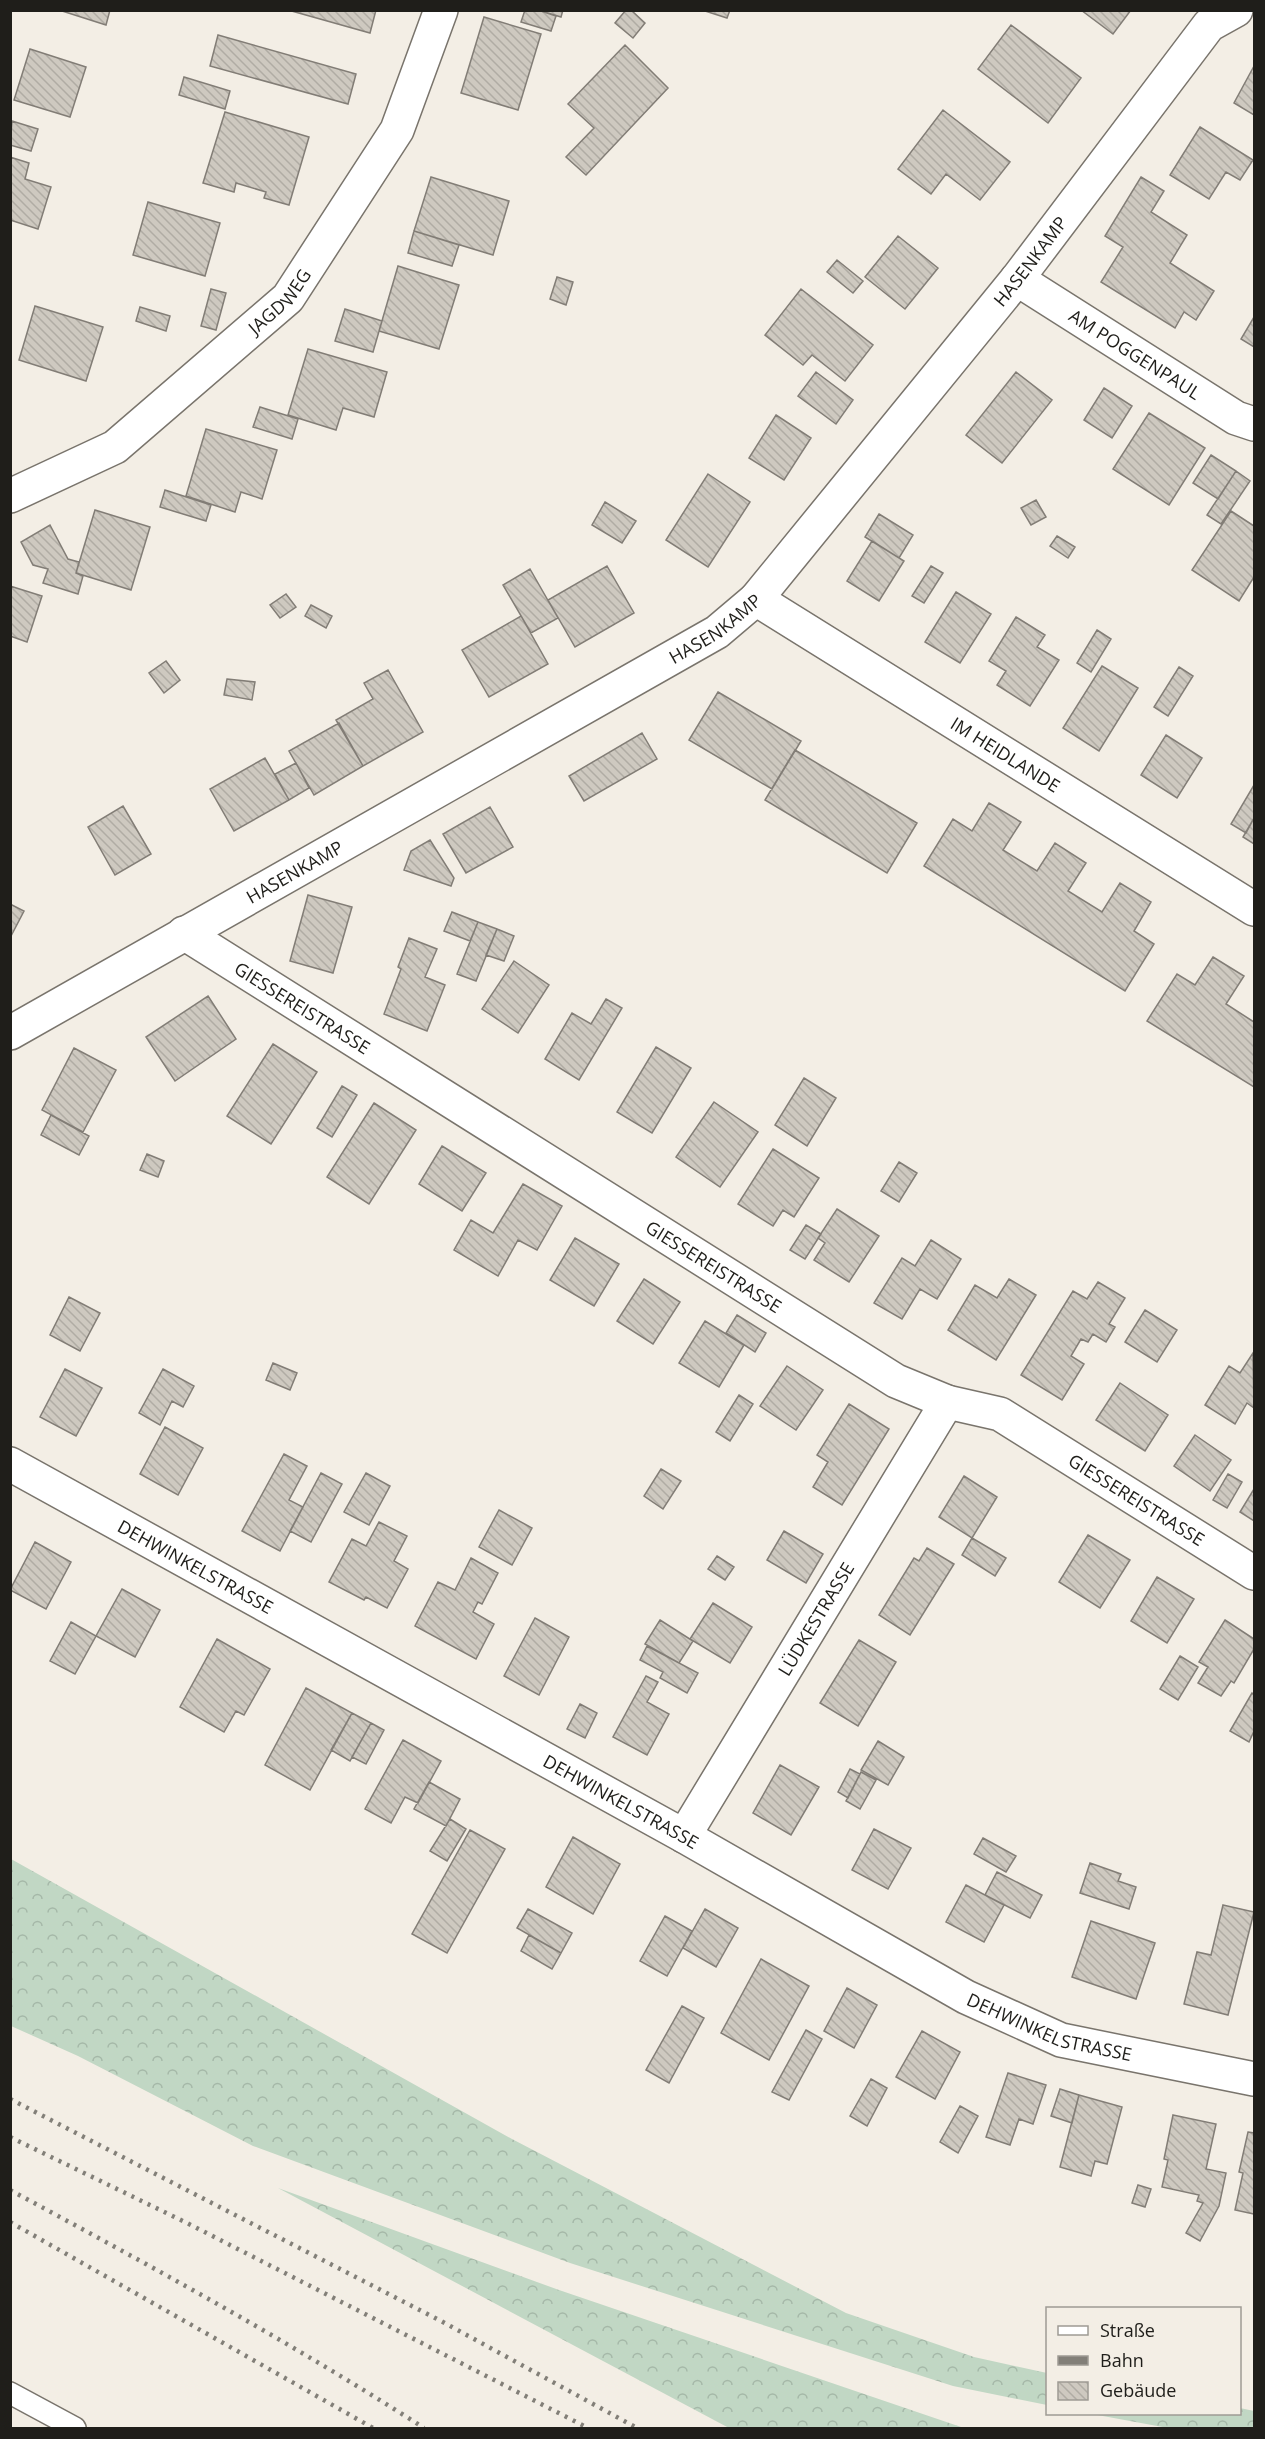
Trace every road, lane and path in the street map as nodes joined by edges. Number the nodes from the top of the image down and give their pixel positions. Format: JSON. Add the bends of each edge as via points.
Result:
{"nodes":[{"id":1,"x":441,"y":10,"type":"edge"},
{"id":2,"x":1236,"y":10,"type":"edge"},
{"id":3,"x":1017,"y":279,"type":"junction"},
{"id":4,"x":1254,"y":424,"type":"edge"},
{"id":5,"x":10,"y":496,"type":"edge"},
{"id":6,"x":756,"y":599,"type":"junction"},
{"id":7,"x":1254,"y":909,"type":"edge"},
{"id":8,"x":184,"y":933,"type":"junction"},
{"id":9,"x":10,"y":1033,"type":"edge"},
{"id":10,"x":947,"y":1402,"type":"junction"},
{"id":11,"x":10,"y":1464,"type":"edge"},
{"id":12,"x":1254,"y":1574,"type":"edge"},
{"id":13,"x":684,"y":1836,"type":"junction"},
{"id":14,"x":1254,"y":2079,"type":"edge"},
{"id":15,"x":10,"y":2393,"type":"edge"},
{"id":16,"x":75,"y":2428,"type":"edge"}],
"edges":[{"from":1,"to":5,"type":"street","name":"JAGDWEG","via":[[397,130],[288,298],[115,447]]},
{"from":2,"to":3,"type":"street","name":"HASENKAMP","via":[[1209,26]]},
{"from":3,"to":4,"type":"street","name":"AM POGGENPAUL","via":[[1236,418]]},
{"from":3,"to":6,"type":"street","name":"HASENKAMP"},
{"from":6,"to":7,"type":"street","name":"IM HEIDLANDE"},
{"from":6,"to":8,"type":"street","name":"HASENKAMP","via":[[717,632]]},
{"from":8,"to":9,"type":"street","name":"HASENKAMP"},
{"from":8,"to":10,"type":"street","name":"GIESSEREISTRASSE","via":[[896,1381]]},
{"from":10,"to":12,"type":"street","name":"GIESSEREISTRASSE","via":[[1000,1414]]},
{"from":10,"to":13,"type":"street","name":"LÜDKESTRASSE"},
{"from":11,"to":13,"type":"street","name":"DEHWINKELSTRASSE"},
{"from":13,"to":14,"type":"street","name":"DEHWINKELSTRASSE","via":[[966,1997],[1061,2040]]},
{"from":15,"to":16,"type":"lane"}]}
